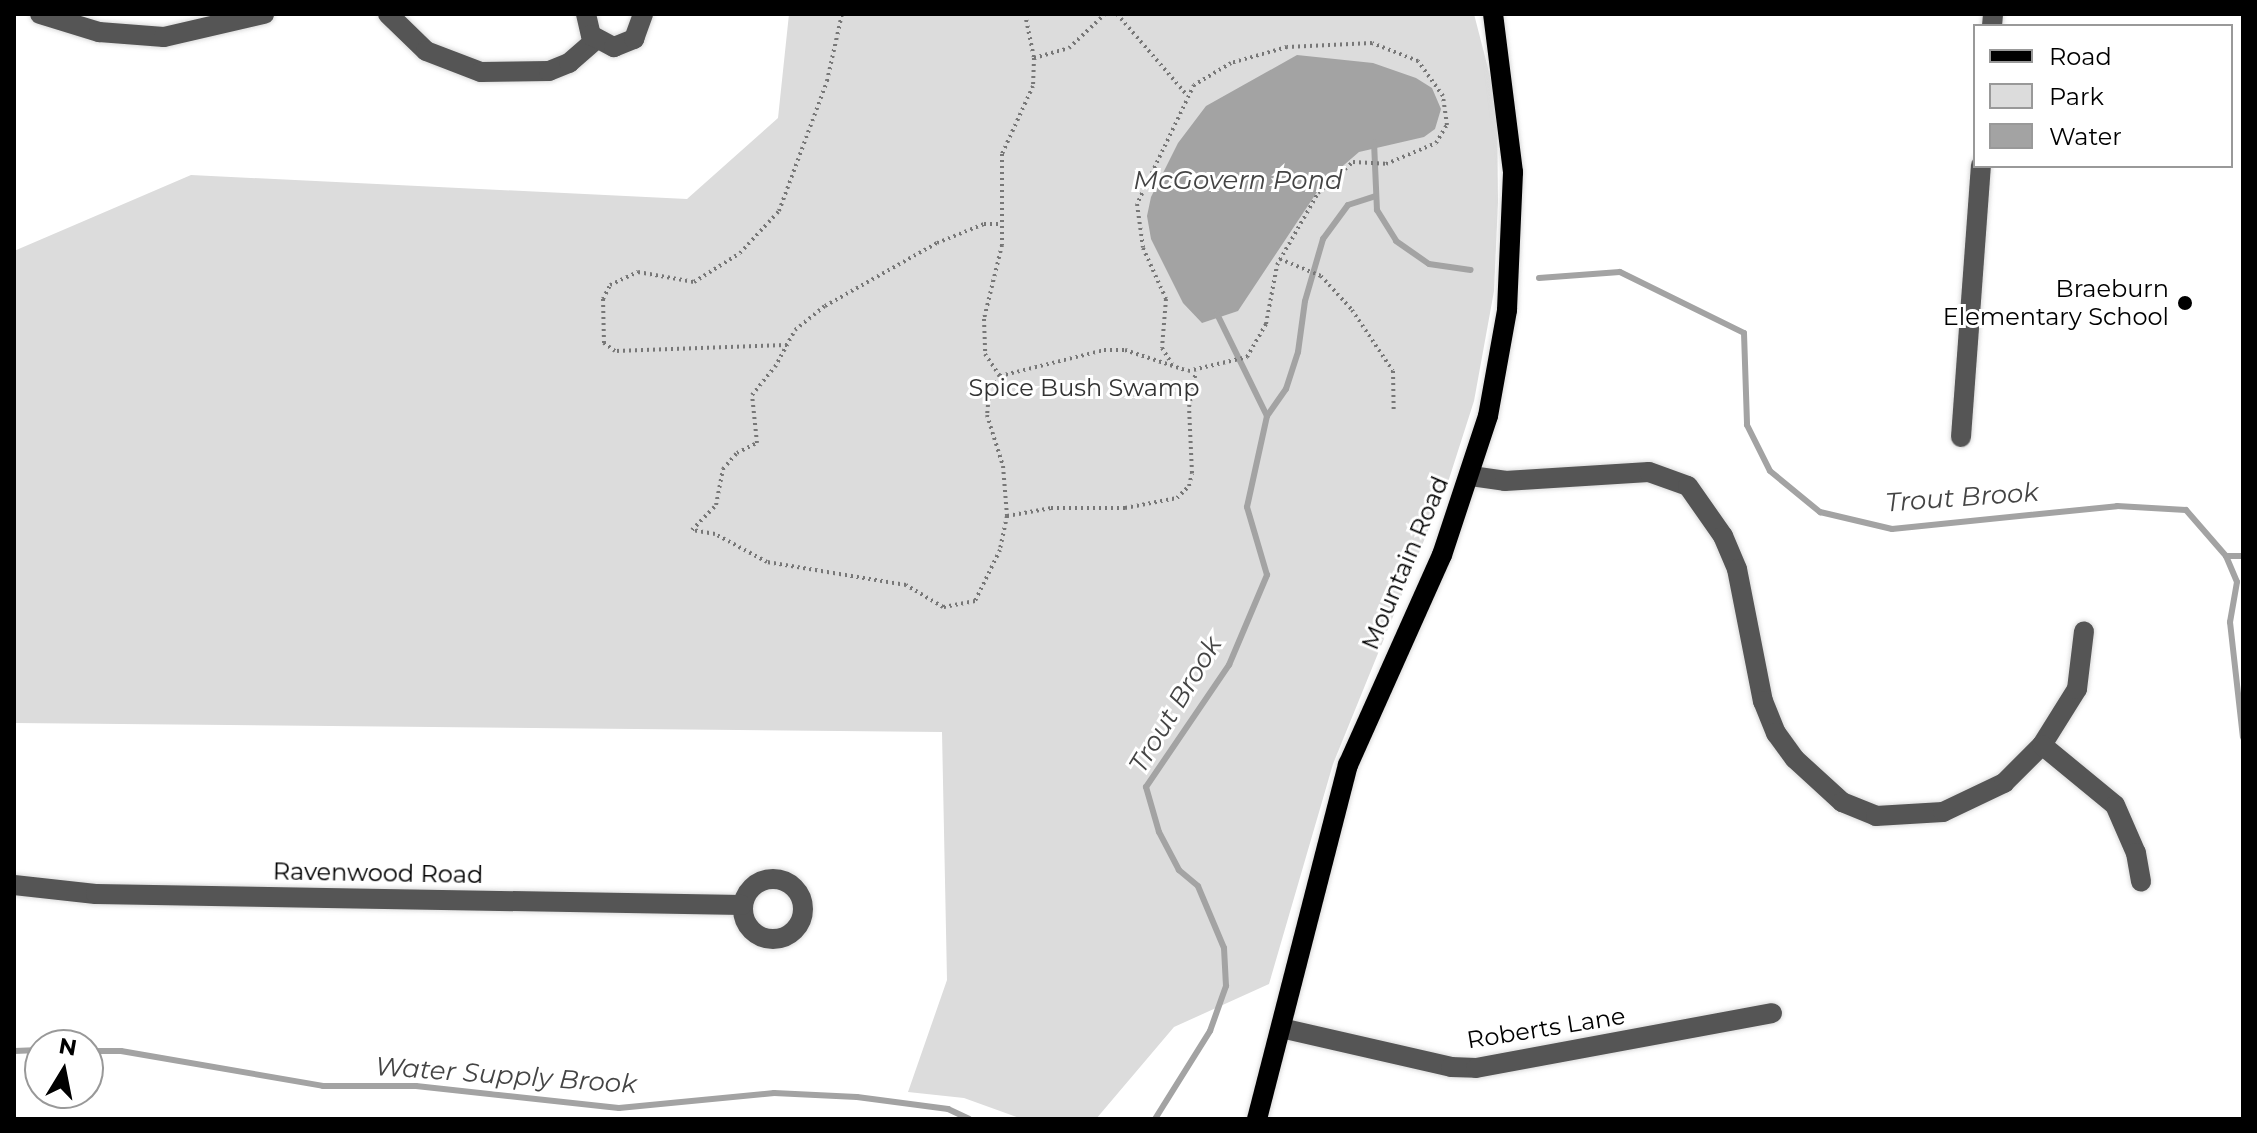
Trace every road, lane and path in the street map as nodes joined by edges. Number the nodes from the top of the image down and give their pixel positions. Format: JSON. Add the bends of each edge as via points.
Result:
{"nodes":[{"id":1,"x":40,"y":14,"type":"edge"},
{"id":2,"x":264,"y":14,"type":"edge"},
{"id":3,"x":388,"y":14,"type":"edge"},
{"id":4,"x":586,"y":14,"type":"edge"},
{"id":5,"x":643,"y":14,"type":"edge"},
{"id":6,"x":842,"y":14,"type":"edge"},
{"id":7,"x":1025,"y":14,"type":"edge"},
{"id":8,"x":1105,"y":14,"type":"edge"},
{"id":9,"x":1493,"y":14,"type":"edge"},
{"id":10,"x":1118,"y":15,"type":"edge"},
{"id":11,"x":595,"y":40,"type":"junction"},
{"id":12,"x":1034,"y":58,"type":"junction"},
{"id":13,"x":1187,"y":95,"type":"junction"},
{"id":14,"x":1981,"y":168,"type":"edge"},
{"id":15,"x":1002,"y":224,"type":"junction"},
{"id":16,"x":1280,"y":259,"type":"junction"},
{"id":17,"x":787,"y":345,"type":"junction"},
{"id":18,"x":1172,"y":364,"type":"junction"},
{"id":19,"x":1196,"y":371,"type":"junction"},
{"id":20,"x":1000,"y":376,"type":"junction"},
{"id":21,"x":1394,"y":410,"type":"dead end"},
{"id":22,"x":1961,"y":437,"type":"dead end"},
{"id":23,"x":1471,"y":476,"type":"junction"},
{"id":24,"x":1007,"y":516,"type":"junction"},
{"id":25,"x":2084,"y":631,"type":"dead end"},
{"id":26,"x":2042,"y":745,"type":"junction"},
{"id":27,"x":2141,"y":882,"type":"dead end"},
{"id":28,"x":14,"y":885,"type":"edge"},
{"id":29,"x":742,"y":905,"type":"dead end"},
{"id":30,"x":1772,"y":1013,"type":"dead end"},
{"id":31,"x":1281,"y":1028,"type":"junction"},
{"id":32,"x":1257,"y":1119,"type":"edge"}],
"edges":[{"from":1,"to":2,"type":"street","via":[[99,32],[164,37]]},
{"from":3,"to":11,"type":"street","via":[[426,51],[481,72],[549,71],[569,63]]},
{"from":4,"to":11,"type":"street"},
{"from":5,"to":11,"type":"street","via":[[640,31],[624,46]]},
{"from":6,"to":17,"type":"path","via":[[827,81],[779,211],[740,253],[698,281],[681,283],[638,272],[610,285],[603,299],[604,343],[615,351]]},
{"from":7,"to":12,"type":"path"},
{"from":8,"to":12,"type":"path","via":[[1069,48]]},
{"from":9,"to":23,"type":"main road","name":"Mountain Road","via":[[1509,110],[1512,245],[1501,354]]},
{"from":10,"to":13,"type":"path"},
{"from":12,"to":15,"type":"path","via":[[1031,97],[1002,154]]},
{"from":13,"to":16,"type":"path","via":[[1206,76],[1231,63],[1287,47],[1372,43],[1418,61],[1436,85],[1446,105],[1447,125],[1436,143],[1386,164],[1353,162],[1318,193]]},
{"from":13,"to":18,"type":"path","via":[[1137,204],[1143,248],[1166,299],[1162,348]]},
{"from":14,"to":22,"type":"street"},
{"from":15,"to":17,"type":"path","via":[[984,224],[937,243],[825,306],[795,330]]},
{"from":15,"to":20,"type":"path","via":[[983,345],[987,363]]},
{"from":16,"to":19,"type":"path","via":[[1266,324],[1247,357]]},
{"from":16,"to":21,"type":"path","via":[[1321,276],[1386,356],[1393,371]]},
{"from":17,"to":24,"type":"path","via":[[755,389],[751,410],[757,443],[737,453],[723,469],[716,505],[691,527],[694,533],[721,537],[753,558],[829,575],[892,581],[950,608],[978,598],[1000,550]]},
{"from":18,"to":19,"type":"path"},
{"from":18,"to":20,"type":"path","via":[[1125,350],[1104,350]]},
{"from":19,"to":24,"type":"path","via":[[1189,407],[1192,473],[1189,486],[1177,498],[1138,507],[1051,508]]},
{"from":20,"to":24,"type":"path","via":[[989,393],[987,415],[1003,466]]},
{"from":23,"to":26,"type":"street","via":[[1505,481],[1649,472],[1688,486],[1723,536],[1737,569],[1763,701],[1776,733],[1842,802],[1876,816],[1943,812],[2004,783]]},
{"from":23,"to":31,"type":"main road","name":"Mountain Road","via":[[1442,555],[1348,765]]},
{"from":25,"to":26,"type":"street","via":[[2077,689]]},
{"from":26,"to":27,"type":"street","via":[[2085,775],[2115,805],[2136,853]]},
{"from":28,"to":29,"type":"street","name":"Ravenwood Road","via":[[96,894]]},
{"from":30,"to":31,"type":"street","name":"Roberts Lane","via":[[1476,1068],[1451,1067]]},
{"from":31,"to":32,"type":"main road","name":"Mountain Road"}]}
